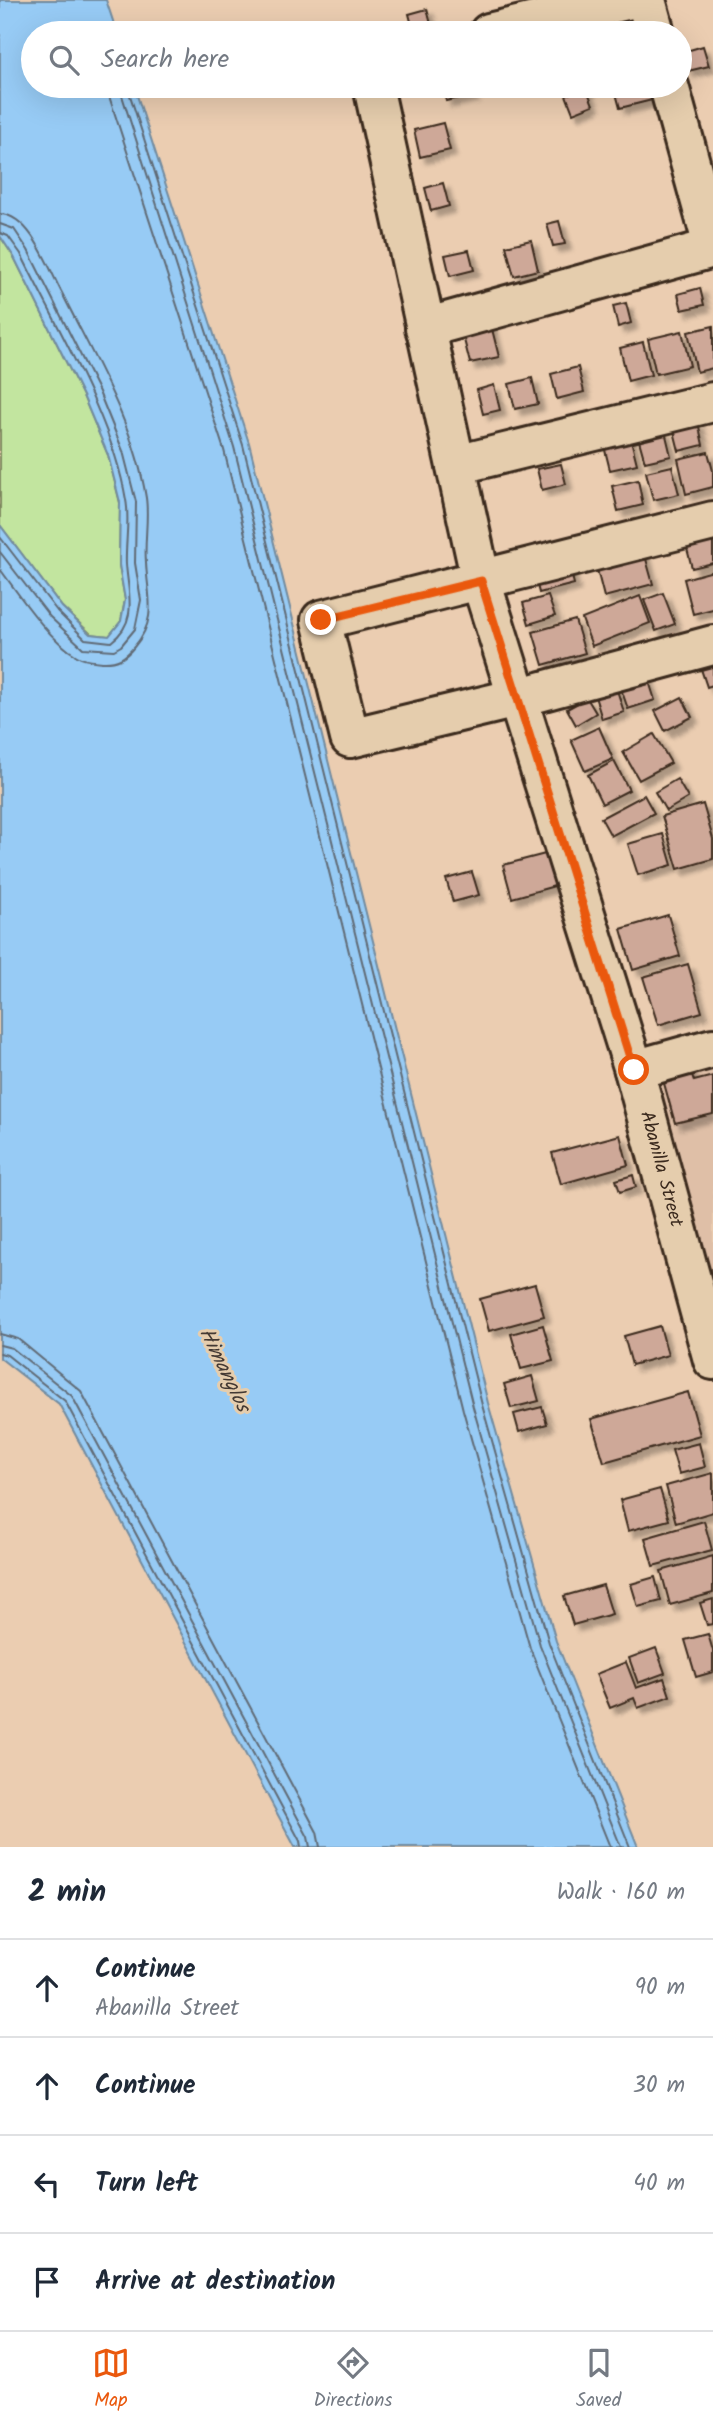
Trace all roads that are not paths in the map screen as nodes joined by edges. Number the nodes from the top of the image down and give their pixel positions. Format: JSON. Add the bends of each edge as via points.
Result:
{"nodes":[{"id":1,"x":626,"y":0,"type":"edge"},
{"id":2,"x":646,"y":0,"type":"edge"},
{"id":3,"x":539,"y":21,"type":"edge"},
{"id":4,"x":652,"y":21,"type":"edge"},
{"id":5,"x":376,"y":98,"type":"edge"},
{"id":6,"x":672,"y":98,"type":"edge"},
{"id":7,"x":713,"y":247,"type":"edge"},
{"id":8,"x":425,"y":328,"type":"junction"},
{"id":9,"x":713,"y":402,"type":"edge"},
{"id":10,"x":456,"y":465,"type":"junction"},
{"id":11,"x":713,"y":521,"type":"edge"},
{"id":12,"x":481,"y":581,"type":"junction"},
{"id":13,"x":713,"y":645,"type":"edge"},
{"id":14,"x":517,"y":698,"type":"junction"},
{"id":15,"x":713,"y":1048,"type":"edge"},
{"id":16,"x":634,"y":1070,"type":"junction"},
{"id":17,"x":713,"y":1360,"type":"edge"}],
"edges":[{"from":1,"to":3,"type":"street"},
{"from":2,"to":4,"type":"street"},
{"from":5,"to":8,"type":"street","name":"Abanilla Street"},
{"from":6,"to":7,"type":"street"},
{"from":7,"to":8,"type":"street"},
{"from":8,"to":10,"type":"street","name":"Abanilla Street"},
{"from":9,"to":10,"type":"street"},
{"from":10,"to":12,"type":"street","name":"Abanilla Street"},
{"from":11,"to":12,"type":"street"},
{"from":12,"to":14,"type":"street","name":"Abanilla Street"},
{"from":12,"to":14,"type":"street","via":[[321,620],[350,738]]},
{"from":13,"to":14,"type":"street"},
{"from":14,"to":16,"type":"street","name":"Abanilla Street"},
{"from":15,"to":16,"type":"street"},
{"from":16,"to":17,"type":"street","name":"Abanilla Street"}]}
